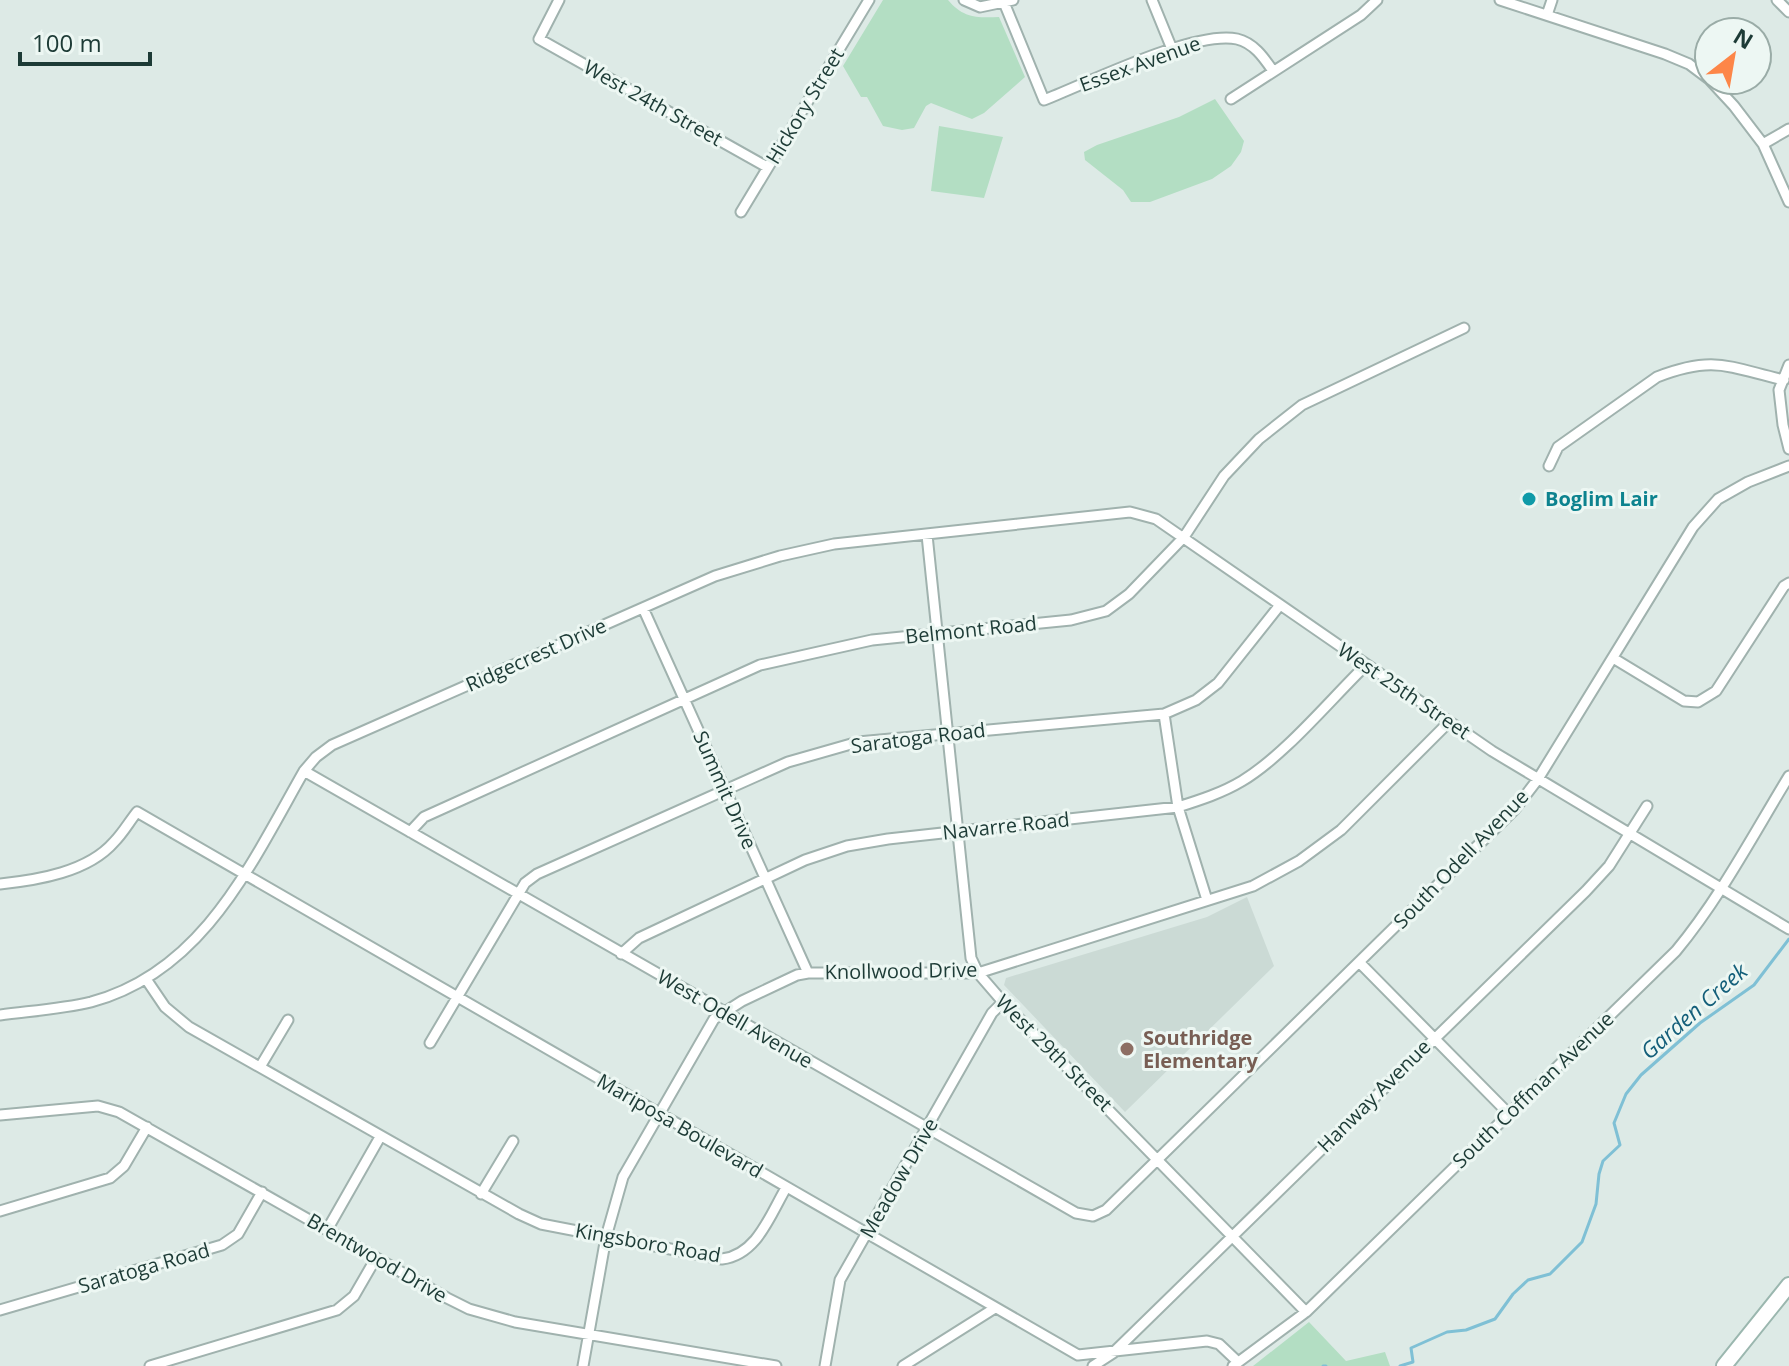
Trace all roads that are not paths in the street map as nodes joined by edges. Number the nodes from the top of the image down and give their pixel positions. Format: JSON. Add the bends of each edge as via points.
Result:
{"nodes":[{"id":1,"x":559,"y":0,"type":"edge"},
{"id":2,"x":869,"y":0,"type":"edge"},
{"id":3,"x":964,"y":0,"type":"edge"},
{"id":4,"x":1152,"y":0,"type":"edge"},
{"id":5,"x":1377,"y":0,"type":"edge"},
{"id":6,"x":1500,"y":0,"type":"edge"},
{"id":7,"x":1552,"y":0,"type":"edge"},
{"id":8,"x":1777,"y":0,"type":"edge"},
{"id":9,"x":1007,"y":1,"type":"edge"},
{"id":10,"x":1789,"y":12,"type":"edge"},
{"id":11,"x":1547,"y":15,"type":"junction"},
{"id":12,"x":1172,"y":49,"type":"junction"},
{"id":13,"x":1693,"y":67,"type":"edge"},
{"id":14,"x":1273,"y":71,"type":"junction"},
{"id":15,"x":1725,"y":96,"type":"edge"},
{"id":16,"x":1231,"y":99,"type":"dead end"},
{"id":17,"x":1789,"y":129,"type":"edge"},
{"id":18,"x":1763,"y":144,"type":"junction"},
{"id":19,"x":767,"y":167,"type":"junction"},
{"id":20,"x":1789,"y":202,"type":"edge"},
{"id":21,"x":741,"y":212,"type":"dead end"},
{"id":22,"x":1464,"y":328,"type":"dead end"},
{"id":23,"x":1789,"y":365,"type":"edge"},
{"id":24,"x":1784,"y":380,"type":"junction"},
{"id":25,"x":1789,"y":449,"type":"edge"},
{"id":26,"x":1549,"y":466,"type":"dead end"},
{"id":27,"x":1789,"y":466,"type":"edge"},
{"id":28,"x":927,"y":535,"type":"junction"},
{"id":29,"x":1184,"y":537,"type":"junction"},
{"id":30,"x":1789,"y":583,"type":"edge"},
{"id":31,"x":1280,"y":605,"type":"junction"},
{"id":32,"x":643,"y":608,"type":"junction"},
{"id":33,"x":936,"y":635,"type":"junction"},
{"id":34,"x":1613,"y":658,"type":"junction"},
{"id":35,"x":1366,"y":665,"type":"junction"},
{"id":36,"x":684,"y":699,"type":"junction"},
{"id":37,"x":1164,"y":714,"type":"junction"},
{"id":38,"x":1449,"y":722,"type":"junction"},
{"id":39,"x":948,"y":733,"type":"junction"},
{"id":40,"x":304,"y":771,"type":"junction"},
{"id":41,"x":1789,"y":776,"type":"edge"},
{"id":42,"x":1538,"y":779,"type":"junction"},
{"id":43,"x":725,"y":789,"type":"junction"},
{"id":44,"x":1647,"y":806,"type":"dead end"},
{"id":45,"x":1178,"y":807,"type":"junction"},
{"id":46,"x":410,"y":832,"type":"junction"},
{"id":47,"x":957,"y":832,"type":"junction"},
{"id":48,"x":1630,"y":834,"type":"junction"},
{"id":49,"x":245,"y":874,"type":"junction"},
{"id":50,"x":766,"y":881,"type":"junction"},
{"id":51,"x":0,"y":884,"type":"edge"},
{"id":52,"x":1721,"y":888,"type":"junction"},
{"id":53,"x":519,"y":895,"type":"junction"},
{"id":54,"x":1207,"y":900,"type":"junction"},
{"id":55,"x":1789,"y":929,"type":"edge"},
{"id":56,"x":621,"y":954,"type":"junction"},
{"id":57,"x":1359,"y":962,"type":"junction"},
{"id":58,"x":808,"y":973,"type":"junction"},
{"id":59,"x":978,"y":973,"type":"junction"},
{"id":60,"x":146,"y":979,"type":"junction"},
{"id":61,"x":459,"y":996,"type":"junction"},
{"id":62,"x":1003,"y":1002,"type":"junction"},
{"id":63,"x":724,"y":1012,"type":"junction"},
{"id":64,"x":0,"y":1015,"type":"edge"},
{"id":65,"x":288,"y":1020,"type":"dead end"},
{"id":66,"x":1434,"y":1037,"type":"junction"},
{"id":67,"x":430,"y":1043,"type":"dead end"},
{"id":68,"x":260,"y":1067,"type":"junction"},
{"id":69,"x":660,"y":1114,"type":"junction"},
{"id":70,"x":1509,"y":1114,"type":"junction"},
{"id":71,"x":0,"y":1115,"type":"edge"},
{"id":72,"x":147,"y":1127,"type":"junction"},
{"id":73,"x":927,"y":1128,"type":"junction"},
{"id":74,"x":380,"y":1137,"type":"junction"},
{"id":75,"x":513,"y":1141,"type":"dead end"},
{"id":76,"x":1158,"y":1159,"type":"junction"},
{"id":77,"x":786,"y":1188,"type":"junction"},
{"id":78,"x":262,"y":1192,"type":"junction"},
{"id":79,"x":481,"y":1194,"type":"junction"},
{"id":80,"x":0,"y":1211,"type":"edge"},
{"id":81,"x":327,"y":1230,"type":"junction"},
{"id":82,"x":866,"y":1234,"type":"junction"},
{"id":83,"x":1233,"y":1235,"type":"junction"},
{"id":84,"x":606,"y":1237,"type":"junction"},
{"id":85,"x":376,"y":1258,"type":"junction"},
{"id":86,"x":1789,"y":1285,"type":"edge"},
{"id":87,"x":995,"y":1308,"type":"junction"},
{"id":88,"x":0,"y":1310,"type":"edge"},
{"id":89,"x":1306,"y":1312,"type":"junction"},
{"id":90,"x":589,"y":1335,"type":"junction"},
{"id":91,"x":1113,"y":1353,"type":"junction"},
{"id":92,"x":1236,"y":1364,"type":"edge"},
{"id":93,"x":150,"y":1366,"type":"edge"},
{"id":94,"x":583,"y":1366,"type":"edge"},
{"id":95,"x":776,"y":1366,"type":"edge"},
{"id":96,"x":825,"y":1366,"type":"edge"},
{"id":97,"x":903,"y":1366,"type":"edge"},
{"id":98,"x":1093,"y":1366,"type":"edge"},
{"id":99,"x":1724,"y":1366,"type":"edge"}],
"edges":[{"from":1,"to":19,"type":"street","name":"West 24th Street","via":[[539,39]]},
{"from":2,"to":19,"type":"street","name":"Hickory Street"},
{"from":3,"to":9,"type":"street","via":[[980,7]]},
{"from":4,"to":12,"type":"street"},
{"from":5,"to":14,"type":"street"},
{"from":6,"to":11,"type":"street"},
{"from":7,"to":11,"type":"street"},
{"from":8,"to":10,"type":"street"},
{"from":9,"to":12,"type":"street","name":"Essex Avenue","via":[[1044,100]]},
{"from":11,"to":13,"type":"street"},
{"from":12,"to":14,"type":"street","name":"Essex Avenue","via":[[1209,39],[1238,39],[1253,47]]},
{"from":14,"to":16,"type":"street"},
{"from":15,"to":18,"type":"street"},
{"from":17,"to":18,"type":"street"},
{"from":18,"to":20,"type":"street"},
{"from":19,"to":21,"type":"street","name":"Hickory Street"},
{"from":22,"to":29,"type":"street","name":"Belmont Road","via":[[1302,405],[1224,476]]},
{"from":23,"to":24,"type":"street"},
{"from":24,"to":25,"type":"street","via":[[1780,407]]},
{"from":24,"to":26,"type":"street","via":[[1708,363],[1657,377],[1558,447]]},
{"from":27,"to":34,"type":"street","name":"South Odell Avenue","via":[[1718,499],[1693,527]]},
{"from":28,"to":29,"type":"street","name":"Ridgecrest Drive","via":[[1130,512],[1156,519]]},
{"from":28,"to":32,"type":"street","name":"Ridgecrest Drive","via":[[834,544],[780,556],[715,576]]},
{"from":28,"to":33,"type":"street","name":"West 29th Street"},
{"from":29,"to":31,"type":"street","name":"West 25th Street"},
{"from":29,"to":33,"type":"street","name":"Belmont Road","via":[[1106,611],[1071,620]]},
{"from":30,"to":34,"type":"street","via":[[1716,691],[1698,702],[1684,701]]},
{"from":31,"to":35,"type":"street","name":"West 25th Street"},
{"from":31,"to":37,"type":"street","name":"Saratoga Road","via":[[1218,683]]},
{"from":32,"to":36,"type":"street","name":"Summit Drive"},
{"from":32,"to":40,"type":"street","name":"Ridgecrest Drive","via":[[332,745]]},
{"from":33,"to":36,"type":"street","name":"Belmont Road","via":[[807,653],[760,665]]},
{"from":33,"to":39,"type":"street","name":"West 29th Street"},
{"from":34,"to":42,"type":"street","name":"South Odell Avenue"},
{"from":35,"to":38,"type":"street","name":"West 25th Street"},
{"from":35,"to":45,"type":"street","name":"Navarre Road","via":[[1259,769]]},
{"from":36,"to":43,"type":"street","name":"Summit Drive"},
{"from":36,"to":46,"type":"street","name":"Belmont Road","via":[[424,817]]},
{"from":37,"to":39,"type":"street","name":"Saratoga Road"},
{"from":37,"to":45,"type":"street"},
{"from":38,"to":42,"type":"street","name":"West 25th Street"},
{"from":38,"to":54,"type":"street","name":"Knollwood Drive","via":[[1319,848],[1253,886]]},
{"from":39,"to":43,"type":"street","name":"Saratoga Road","via":[[858,742],[788,762]]},
{"from":39,"to":47,"type":"street","name":"West 29th Street"},
{"from":40,"to":46,"type":"street","name":"West Odell Avenue"},
{"from":40,"to":49,"type":"street","name":"Ridgecrest Drive"},
{"from":41,"to":52,"type":"street","name":"South Coffman Avenue"},
{"from":42,"to":48,"type":"street","name":"West 25th Street"},
{"from":42,"to":57,"type":"street","name":"South Odell Avenue","via":[[1515,809]]},
{"from":43,"to":50,"type":"street","name":"Summit Drive"},
{"from":43,"to":53,"type":"street","name":"Saratoga Road","via":[[537,874]]},
{"from":44,"to":48,"type":"street"},
{"from":45,"to":47,"type":"street","name":"Navarre Road"},
{"from":45,"to":54,"type":"street"},
{"from":46,"to":53,"type":"street","name":"West Odell Avenue"},
{"from":47,"to":50,"type":"street","name":"Navarre Road","via":[[847,846]]},
{"from":47,"to":59,"type":"street","name":"West 29th Street","via":[[971,958]]},
{"from":48,"to":52,"type":"street","name":"West 25th Street"},
{"from":48,"to":66,"type":"street","name":"Hanway Avenue","via":[[1586,891]]},
{"from":49,"to":51,"type":"street","name":"Mariposa Boulevard","via":[[137,812],[113,844],[82,866]]},
{"from":49,"to":60,"type":"street","name":"Ridgecrest Drive","via":[[190,947]]},
{"from":49,"to":61,"type":"street","name":"Mariposa Boulevard"},
{"from":50,"to":56,"type":"street","name":"Navarre Road","via":[[639,938]]},
{"from":50,"to":58,"type":"street","name":"Summit Drive"},
{"from":52,"to":55,"type":"street","name":"West 25th Street"},
{"from":52,"to":70,"type":"street","name":"South Coffman Avenue","via":[[1676,951]]},
{"from":53,"to":56,"type":"street","name":"West Odell Avenue"},
{"from":53,"to":61,"type":"street","name":"Saratoga Road"},
{"from":54,"to":59,"type":"street","name":"Knollwood Drive"},
{"from":56,"to":63,"type":"street","name":"West Odell Avenue"},
{"from":57,"to":66,"type":"street"},
{"from":57,"to":76,"type":"street","name":"South Odell Avenue"},
{"from":58,"to":59,"type":"street","name":"Knollwood Drive"},
{"from":58,"to":63,"type":"street","name":"Knollwood Drive"},
{"from":59,"to":62,"type":"street","name":"West 29th Street"},
{"from":60,"to":64,"type":"street","name":"Ridgecrest Drive","via":[[91,1002]]},
{"from":60,"to":68,"type":"street","name":"Kingsboro Road","via":[[177,1019]]},
{"from":61,"to":67,"type":"street","name":"Saratoga Road"},
{"from":61,"to":69,"type":"street","name":"Mariposa Boulevard"},
{"from":62,"to":73,"type":"street","name":"Meadow Drive"},
{"from":62,"to":76,"type":"street","name":"West 29th Street"},
{"from":63,"to":69,"type":"street","name":"Knollwood Drive","via":[[714,1019]]},
{"from":63,"to":73,"type":"street","name":"West Odell Avenue"},
{"from":65,"to":68,"type":"street"},
{"from":66,"to":70,"type":"street"},
{"from":66,"to":83,"type":"street","name":"Hanway Avenue"},
{"from":68,"to":74,"type":"street","name":"Kingsboro Road"},
{"from":69,"to":77,"type":"street","name":"Mariposa Boulevard"},
{"from":69,"to":84,"type":"street","name":"Knollwood Drive","via":[[623,1177]]},
{"from":70,"to":89,"type":"street","name":"South Coffman Avenue"},
{"from":71,"to":72,"type":"street","name":"Brentwood Drive","via":[[98,1106]]},
{"from":72,"to":78,"type":"street","name":"Brentwood Drive"},
{"from":72,"to":80,"type":"street","via":[[124,1166],[110,1178]]},
{"from":73,"to":76,"type":"street","name":"West Odell Avenue","via":[[1076,1213],[1093,1216],[1106,1210]]},
{"from":73,"to":82,"type":"street","name":"Meadow Drive"},
{"from":74,"to":79,"type":"street","name":"Kingsboro Road"},
{"from":74,"to":81,"type":"street"},
{"from":75,"to":79,"type":"street"},
{"from":76,"to":83,"type":"street","name":"West 29th Street"},
{"from":77,"to":82,"type":"street","name":"Mariposa Boulevard"},
{"from":77,"to":84,"type":"street","name":"Kingsboro Road","via":[[752,1246],[733,1258]]},
{"from":78,"to":81,"type":"street","name":"Brentwood Drive"},
{"from":78,"to":88,"type":"street","name":"Saratoga Road","via":[[238,1234],[222,1245]]},
{"from":79,"to":84,"type":"street","name":"Kingsboro Road","via":[[541,1224]]},
{"from":81,"to":85,"type":"street","name":"Brentwood Drive"},
{"from":82,"to":87,"type":"street","name":"Mariposa Boulevard"},
{"from":82,"to":96,"type":"street","name":"Meadow Drive","via":[[840,1280]]},
{"from":83,"to":89,"type":"street","name":"West 29th Street"},
{"from":83,"to":91,"type":"street","name":"Hanway Avenue"},
{"from":84,"to":90,"type":"street","name":"Knollwood Drive"},
{"from":85,"to":90,"type":"street","name":"Brentwood Drive","via":[[469,1309]]},
{"from":85,"to":93,"type":"street","via":[[354,1296],[337,1310]]},
{"from":86,"to":99,"type":"main road"},
{"from":87,"to":91,"type":"street","name":"Mariposa Boulevard","via":[[1078,1355]]},
{"from":87,"to":97,"type":"street"},
{"from":89,"to":92,"type":"street","name":"South Coffman Avenue"},
{"from":90,"to":94,"type":"street","name":"Knollwood Drive"},
{"from":90,"to":95,"type":"street","name":"Brentwood Drive"},
{"from":91,"to":92,"type":"street","name":"Mariposa Boulevard","via":[[1207,1341],[1219,1344]]},
{"from":91,"to":98,"type":"street"}]}
